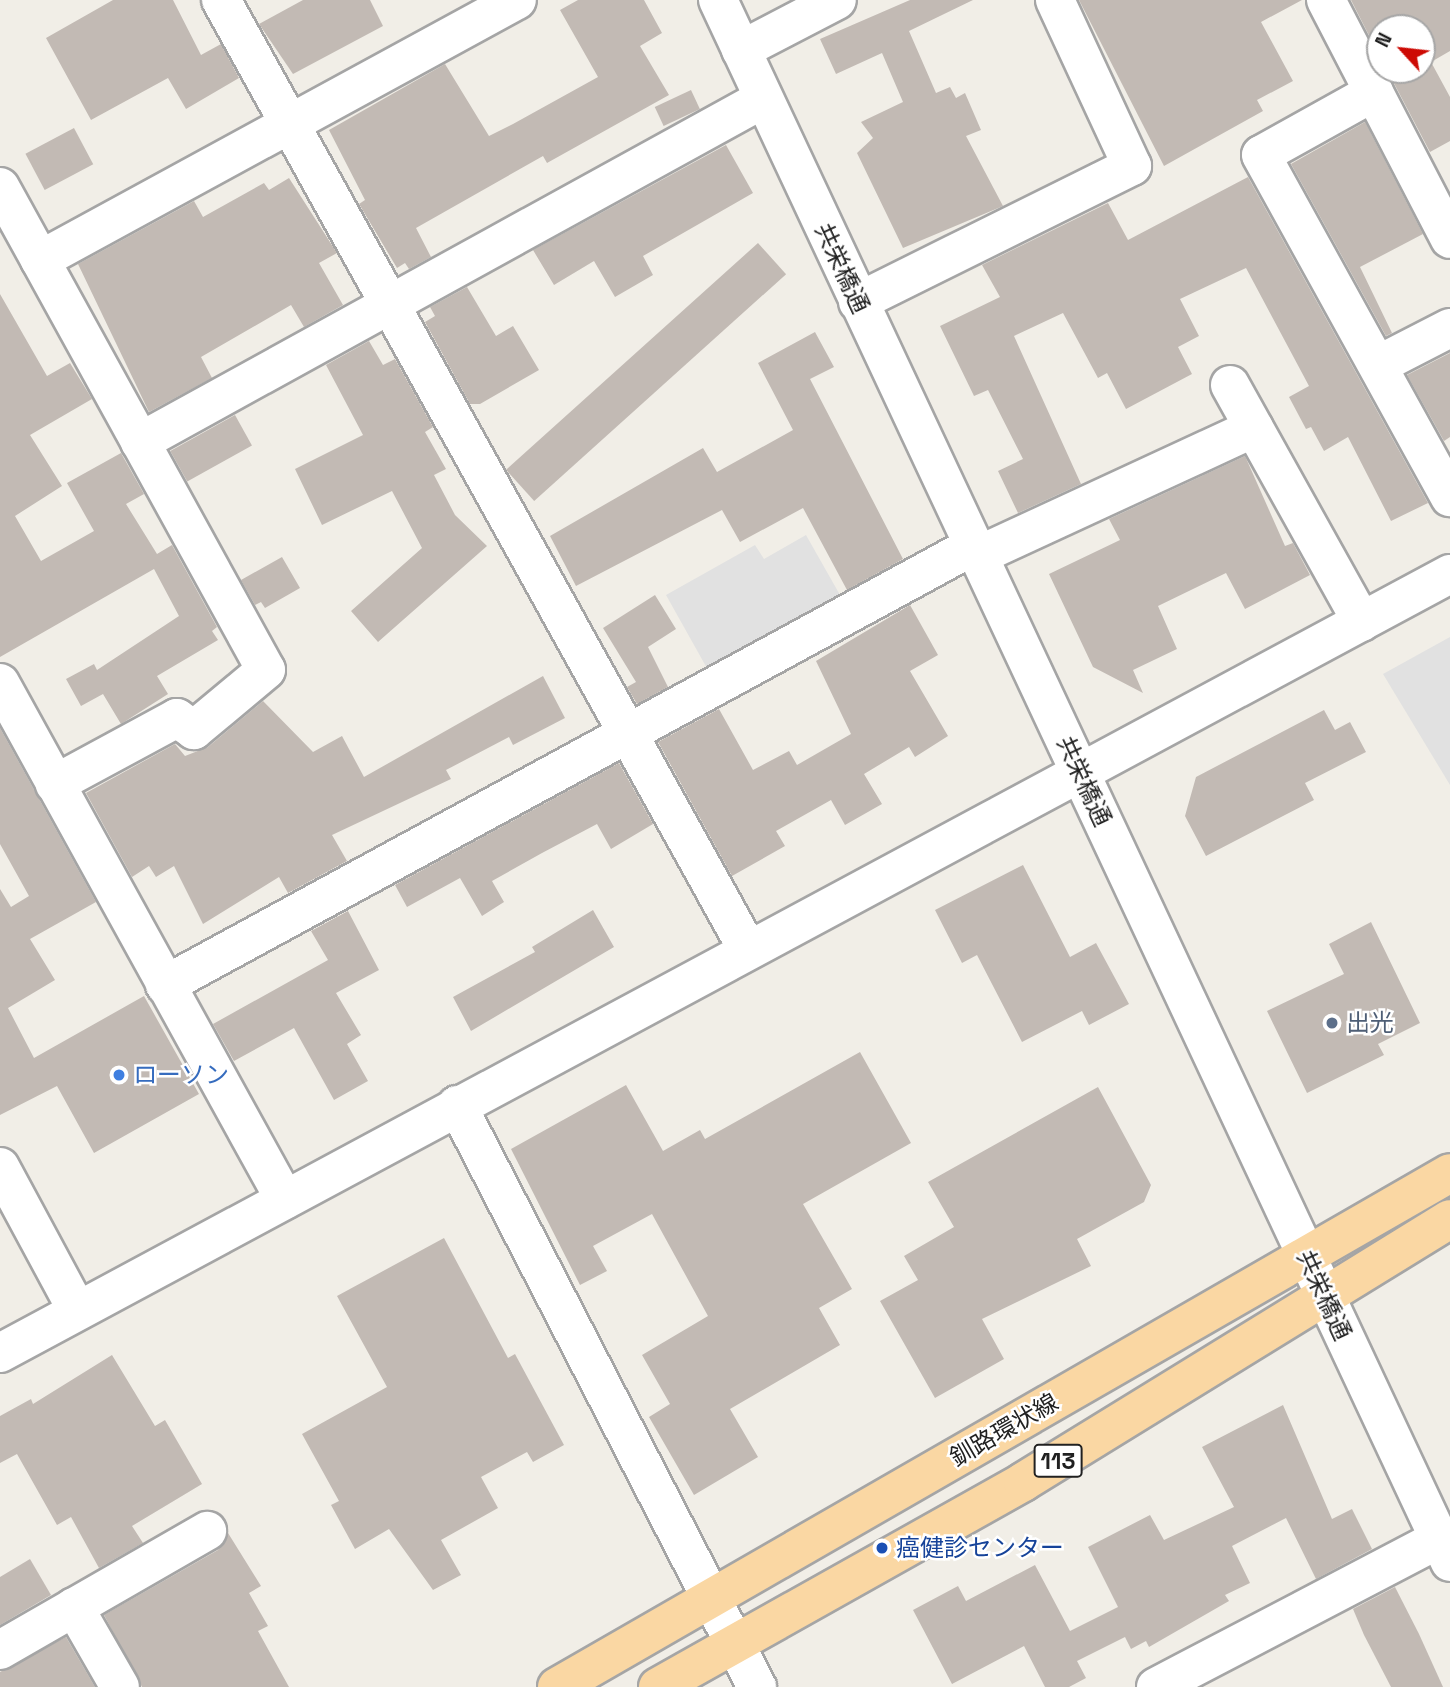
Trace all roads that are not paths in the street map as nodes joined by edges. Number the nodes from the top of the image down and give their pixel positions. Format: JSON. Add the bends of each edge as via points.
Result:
{"nodes":[{"id":1,"x":222,"y":0,"type":"edge"},
{"id":2,"x":517,"y":0,"type":"edge"},
{"id":3,"x":718,"y":0,"type":"edge"},
{"id":4,"x":837,"y":0,"type":"edge"},
{"id":5,"x":1055,"y":0,"type":"edge"},
{"id":6,"x":1326,"y":0,"type":"edge"},
{"id":7,"x":741,"y":50,"type":"junction"},
{"id":8,"x":1374,"y":92,"type":"junction"},
{"id":9,"x":763,"y":99,"type":"junction"},
{"id":10,"x":289,"y":124,"type":"junction"},
{"id":11,"x":0,"y":187,"type":"edge"},
{"id":12,"x":1450,"y":239,"type":"edge"},
{"id":13,"x":40,"y":260,"type":"junction"},
{"id":14,"x":389,"y":301,"type":"junction"},
{"id":15,"x":858,"y":302,"type":"junction"},
{"id":16,"x":1450,"y":328,"type":"edge"},
{"id":17,"x":1378,"y":365,"type":"junction"},
{"id":18,"x":1230,"y":385,"type":"dead end"},
{"id":19,"x":1254,"y":428,"type":"junction"},
{"id":20,"x":140,"y":442,"type":"junction"},
{"id":21,"x":1450,"y":496,"type":"edge"},
{"id":22,"x":975,"y":551,"type":"junction"},
{"id":23,"x":1450,"y":574,"type":"edge"},
{"id":24,"x":1362,"y":622,"type":"junction"},
{"id":25,"x":0,"y":683,"type":"edge"},
{"id":26,"x":624,"y":730,"type":"junction"},
{"id":27,"x":1079,"y":769,"type":"junction"},
{"id":28,"x":55,"y":783,"type":"junction"},
{"id":29,"x":747,"y":948,"type":"junction"},
{"id":30,"x":164,"y":985,"type":"junction"},
{"id":31,"x":457,"y":1105,"type":"junction"},
{"id":32,"x":0,"y":1167,"type":"edge"},
{"id":33,"x":1450,"y":1173,"type":"edge"},
{"id":34,"x":285,"y":1200,"type":"junction"},
{"id":35,"x":1450,"y":1219,"type":"edge"},
{"id":36,"x":1307,"y":1256,"type":"junction"},
{"id":37,"x":1325,"y":1297,"type":"junction"},
{"id":38,"x":77,"y":1310,"type":"junction"},
{"id":39,"x":0,"y":1353,"type":"edge"},
{"id":40,"x":207,"y":1531,"type":"dead end"},
{"id":41,"x":1444,"y":1550,"type":"edge"},
{"id":42,"x":713,"y":1600,"type":"junction"},
{"id":43,"x":74,"y":1607,"type":"junction"},
{"id":44,"x":734,"y":1644,"type":"junction"},
{"id":45,"x":0,"y":1650,"type":"edge"},
{"id":46,"x":120,"y":1687,"type":"edge"},
{"id":47,"x":557,"y":1687,"type":"edge"},
{"id":48,"x":658,"y":1687,"type":"edge"},
{"id":49,"x":758,"y":1687,"type":"edge"},
{"id":50,"x":1156,"y":1687,"type":"edge"}],
"edges":[{"from":1,"to":10,"type":"street"},
{"from":2,"to":10,"type":"street"},
{"from":3,"to":7,"type":"street","name":"共栄橋通"},
{"from":4,"to":7,"type":"street"},
{"from":5,"to":15,"type":"street","via":[[1132,166]]},
{"from":6,"to":8,"type":"street"},
{"from":7,"to":9,"type":"street","name":"共栄橋通"},
{"from":8,"to":12,"type":"street"},
{"from":8,"to":17,"type":"street","via":[[1261,155]]},
{"from":9,"to":14,"type":"street"},
{"from":9,"to":15,"type":"street","name":"共栄橋通"},
{"from":10,"to":13,"type":"street"},
{"from":10,"to":14,"type":"street"},
{"from":11,"to":13,"type":"street"},
{"from":13,"to":20,"type":"street"},
{"from":14,"to":20,"type":"street"},
{"from":14,"to":26,"type":"street"},
{"from":15,"to":22,"type":"street","name":"共栄橋通"},
{"from":16,"to":17,"type":"street"},
{"from":17,"to":21,"type":"street"},
{"from":18,"to":19,"type":"street"},
{"from":19,"to":22,"type":"street"},
{"from":19,"to":24,"type":"street"},
{"from":20,"to":28,"type":"street","via":[[266,670],[194,730],[177,718]]},
{"from":22,"to":26,"type":"street"},
{"from":22,"to":27,"type":"street","name":"共栄橋通"},
{"from":23,"to":24,"type":"street"},
{"from":24,"to":27,"type":"street"},
{"from":25,"to":28,"type":"street"},
{"from":26,"to":29,"type":"street"},
{"from":26,"to":30,"type":"street"},
{"from":27,"to":29,"type":"street"},
{"from":27,"to":36,"type":"street","name":"共栄橋通"},
{"from":28,"to":30,"type":"street"},
{"from":29,"to":31,"type":"street"},
{"from":30,"to":34,"type":"street"},
{"from":31,"to":34,"type":"street"},
{"from":31,"to":42,"type":"street"},
{"from":32,"to":38,"type":"street"},
{"from":33,"to":36,"type":"main road","name":"釧路環状線","number":"113"},
{"from":34,"to":38,"type":"street"},
{"from":35,"to":37,"type":"main road","number":"113"},
{"from":36,"to":37,"type":"street","name":"共栄橋通"},
{"from":36,"to":42,"type":"main road","name":"釧路環状線","number":"113"},
{"from":37,"to":41,"type":"street","name":"共栄橋通"},
{"from":37,"to":44,"type":"main road","number":"113","via":[[1023,1482]]},
{"from":38,"to":39,"type":"street"},
{"from":40,"to":43,"type":"street"},
{"from":41,"to":50,"type":"street"},
{"from":42,"to":44,"type":"street"},
{"from":42,"to":47,"type":"main road","name":"釧路環状線","number":"113"},
{"from":43,"to":45,"type":"street"},
{"from":43,"to":46,"type":"street"},
{"from":44,"to":48,"type":"main road","number":"113"},
{"from":44,"to":49,"type":"street"}]}
